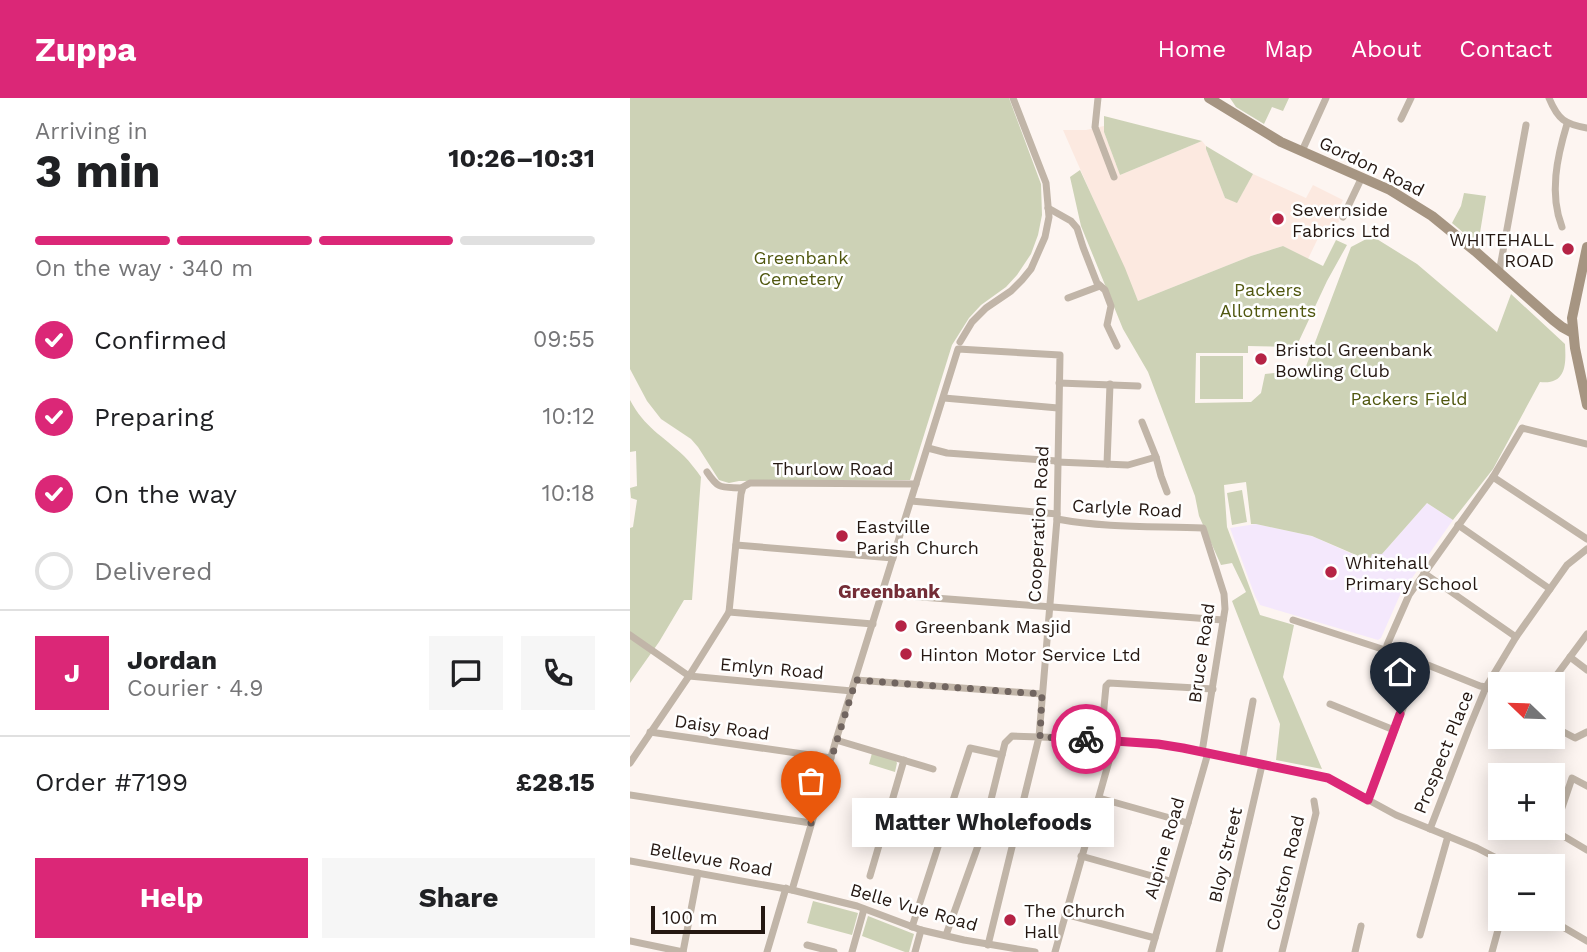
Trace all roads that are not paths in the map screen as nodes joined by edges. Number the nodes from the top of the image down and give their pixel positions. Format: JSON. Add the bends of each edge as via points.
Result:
{"nodes":[{"id":1,"x":1013,"y":98,"type":"edge"},
{"id":2,"x":1098,"y":98,"type":"edge"},
{"id":3,"x":1209,"y":98,"type":"edge"},
{"id":4,"x":1326,"y":98,"type":"edge"},
{"id":5,"x":1411,"y":98,"type":"edge"},
{"id":6,"x":1549,"y":98,"type":"edge"},
{"id":7,"x":1401,"y":119,"type":"dead end"},
{"id":8,"x":1567,"y":124,"type":"junction"},
{"id":9,"x":1526,"y":125,"type":"dead end"},
{"id":10,"x":1587,"y":128,"type":"edge"},
{"id":11,"x":1302,"y":151,"type":"junction"},
{"id":12,"x":1114,"y":177,"type":"dead end"},
{"id":13,"x":1362,"y":177,"type":"junction"},
{"id":14,"x":1048,"y":208,"type":"junction"},
{"id":15,"x":1343,"y":217,"type":"dead end"},
{"id":16,"x":1562,"y":227,"type":"dead end"},
{"id":17,"x":1587,"y":247,"type":"edge"},
{"id":18,"x":1499,"y":272,"type":"junction"},
{"id":19,"x":1100,"y":286,"type":"junction"},
{"id":20,"x":1068,"y":298,"type":"dead end"},
{"id":21,"x":1573,"y":332,"type":"junction"},
{"id":22,"x":959,"y":346,"type":"junction"},
{"id":23,"x":1117,"y":346,"type":"dead end"},
{"id":24,"x":1059,"y":383,"type":"junction"},
{"id":25,"x":1110,"y":384,"type":"junction"},
{"id":26,"x":1138,"y":386,"type":"dead end"},
{"id":27,"x":944,"y":397,"type":"junction"},
{"id":28,"x":1587,"y":405,"type":"edge"},
{"id":29,"x":1058,"y":408,"type":"junction"},
{"id":30,"x":1142,"y":422,"type":"dead end"},
{"id":31,"x":1587,"y":444,"type":"edge"},
{"id":32,"x":928,"y":448,"type":"junction"},
{"id":33,"x":1156,"y":457,"type":"junction"},
{"id":34,"x":1057,"y":461,"type":"junction"},
{"id":35,"x":1107,"y":464,"type":"junction"},
{"id":36,"x":707,"y":472,"type":"dead end"},
{"id":37,"x":1493,"y":477,"type":"junction"},
{"id":38,"x":916,"y":484,"type":"junction"},
{"id":39,"x":742,"y":488,"type":"junction"},
{"id":40,"x":1167,"y":492,"type":"dead end"},
{"id":41,"x":911,"y":501,"type":"junction"},
{"id":42,"x":1057,"y":516,"type":"junction"},
{"id":43,"x":1458,"y":525,"type":"junction"},
{"id":44,"x":1587,"y":539,"type":"edge"},
{"id":45,"x":736,"y":545,"type":"junction"},
{"id":46,"x":1587,"y":549,"type":"edge"},
{"id":47,"x":893,"y":558,"type":"junction"},
{"id":48,"x":1214,"y":560,"type":"joint"},
{"id":49,"x":1424,"y":573,"type":"junction"},
{"id":50,"x":1550,"y":589,"type":"junction"},
{"id":51,"x":882,"y":594,"type":"junction"},
{"id":52,"x":1050,"y":607,"type":"junction"},
{"id":53,"x":729,"y":612,"type":"junction"},
{"id":54,"x":1223,"y":620,"type":"junction"},
{"id":55,"x":1293,"y":620,"type":"dead end"},
{"id":56,"x":873,"y":624,"type":"junction"},
{"id":57,"x":1587,"y":634,"type":"edge"},
{"id":58,"x":630,"y":635,"type":"edge"},
{"id":59,"x":1516,"y":637,"type":"junction"},
{"id":60,"x":1388,"y":649,"type":"junction"},
{"id":61,"x":1570,"y":657,"type":"junction"},
{"id":62,"x":1421,"y":661,"type":"junction"},
{"id":63,"x":1587,"y":670,"type":"edge"},
{"id":64,"x":1559,"y":672,"type":"edge"},
{"id":65,"x":689,"y":676,"type":"junction"},
{"id":66,"x":856,"y":680,"type":"junction"},
{"id":67,"x":1486,"y":687,"type":"junction"},
{"id":68,"x":1213,"y":689,"type":"junction"},
{"id":69,"x":852,"y":691,"type":"junction"},
{"id":70,"x":1042,"y":694,"type":"junction"},
{"id":71,"x":1252,"y":701,"type":"dead end"},
{"id":72,"x":1330,"y":704,"type":"dead end"},
{"id":73,"x":1394,"y":730,"type":"junction"},
{"id":74,"x":650,"y":732,"type":"junction"},
{"id":75,"x":1565,"y":733,"type":"edge"},
{"id":76,"x":1587,"y":733,"type":"edge"},
{"id":77,"x":1040,"y":737,"type":"junction"},
{"id":78,"x":1101,"y":739,"type":"junction"},
{"id":79,"x":836,"y":740,"type":"junction"},
{"id":80,"x":1115,"y":740,"type":"junction"},
{"id":81,"x":1205,"y":752,"type":"junction"},
{"id":82,"x":1002,"y":755,"type":"junction"},
{"id":83,"x":831,"y":758,"type":"junction"},
{"id":84,"x":904,"y":760,"type":"junction"},
{"id":85,"x":1242,"y":761,"type":"junction"},
{"id":86,"x":630,"y":763,"type":"edge"},
{"id":87,"x":1262,"y":765,"type":"junction"},
{"id":88,"x":933,"y":769,"type":"dead end"},
{"id":89,"x":1587,"y":786,"type":"edge"},
{"id":90,"x":630,"y":795,"type":"edge"},
{"id":91,"x":1565,"y":796,"type":"edge"},
{"id":92,"x":1099,"y":798,"type":"junction"},
{"id":93,"x":1368,"y":800,"type":"junction"},
{"id":94,"x":1314,"y":801,"type":"dead end"},
{"id":95,"x":811,"y":823,"type":"junction"},
{"id":96,"x":1188,"y":823,"type":"junction"},
{"id":97,"x":1430,"y":829,"type":"junction"},
{"id":98,"x":1448,"y":836,"type":"junction"},
{"id":99,"x":1565,"y":837,"type":"edge"},
{"id":100,"x":1587,"y":850,"type":"edge"},
{"id":101,"x":1489,"y":854,"type":"edge"},
{"id":102,"x":1082,"y":856,"type":"junction"},
{"id":103,"x":630,"y":861,"type":"edge"},
{"id":104,"x":698,"y":873,"type":"junction"},
{"id":105,"x":870,"y":876,"type":"dead end"},
{"id":106,"x":1170,"y":881,"type":"junction"},
{"id":107,"x":789,"y":889,"type":"junction"},
{"id":108,"x":864,"y":909,"type":"junction"},
{"id":109,"x":1065,"y":914,"type":"junction"},
{"id":110,"x":1361,"y":926,"type":"dead end"},
{"id":111,"x":917,"y":928,"type":"junction"},
{"id":112,"x":1565,"y":928,"type":"edge"},
{"id":113,"x":1498,"y":931,"type":"edge"},
{"id":114,"x":946,"y":935,"type":"junction"},
{"id":115,"x":1420,"y":935,"type":"dead end"},
{"id":116,"x":1156,"y":938,"type":"junction"},
{"id":117,"x":630,"y":941,"type":"edge"},
{"id":118,"x":1587,"y":941,"type":"edge"},
{"id":119,"x":807,"y":944,"type":"dead end"},
{"id":120,"x":988,"y":945,"type":"junction"},
{"id":121,"x":683,"y":952,"type":"edge"},
{"id":122,"x":767,"y":952,"type":"edge"},
{"id":123,"x":834,"y":952,"type":"edge"},
{"id":124,"x":852,"y":952,"type":"edge"},
{"id":125,"x":915,"y":952,"type":"edge"},
{"id":126,"x":1035,"y":952,"type":"edge"},
{"id":127,"x":1055,"y":952,"type":"edge"},
{"id":128,"x":1151,"y":952,"type":"edge"},
{"id":129,"x":1219,"y":952,"type":"edge"},
{"id":130,"x":1282,"y":952,"type":"edge"},
{"id":131,"x":1355,"y":952,"type":"edge"},
{"id":132,"x":1492,"y":952,"type":"edge"}],
"edges":[{"from":1,"to":14,"type":"street","via":[[1046,183]]},
{"from":2,"to":12,"type":"street","via":[[1095,127]]},
{"from":3,"to":11,"type":"main road","name":"Gordon Road"},
{"from":4,"to":11,"type":"street"},
{"from":5,"to":7,"type":"street"},
{"from":6,"to":8,"type":"street"},
{"from":8,"to":10,"type":"street"},
{"from":8,"to":16,"type":"street","via":[[1555,181]]},
{"from":9,"to":18,"type":"street"},
{"from":11,"to":13,"type":"main road","name":"Gordon Road"},
{"from":13,"to":15,"type":"street"},
{"from":13,"to":18,"type":"main road","name":"Gordon Road","via":[[1432,216]]},
{"from":14,"to":19,"type":"street","via":[[1077,228]]},
{"from":14,"to":22,"type":"street","via":[[1045,237],[1031,269],[972,322]]},
{"from":17,"to":21,"type":"main road"},
{"from":18,"to":21,"type":"main road","name":"Gordon Road"},
{"from":19,"to":20,"type":"street"},
{"from":19,"to":23,"type":"street","via":[[1111,306],[1107,325]]},
{"from":21,"to":28,"type":"main road"},
{"from":22,"to":24,"type":"street","name":"Cooperation Road","via":[[1060,355]]},
{"from":22,"to":27,"type":"street"},
{"from":24,"to":25,"type":"street"},
{"from":24,"to":29,"type":"street","name":"Cooperation Road"},
{"from":25,"to":26,"type":"street"},
{"from":25,"to":35,"type":"street"},
{"from":27,"to":29,"type":"street"},
{"from":27,"to":32,"type":"street"},
{"from":29,"to":34,"type":"street","name":"Cooperation Road"},
{"from":30,"to":33,"type":"street"},
{"from":31,"to":37,"type":"street","via":[[1522,428]]},
{"from":32,"to":34,"type":"street"},
{"from":32,"to":38,"type":"street"},
{"from":33,"to":35,"type":"street","via":[[1133,464]]},
{"from":33,"to":40,"type":"street"},
{"from":34,"to":35,"type":"street"},
{"from":34,"to":42,"type":"street","name":"Cooperation Road"},
{"from":36,"to":39,"type":"street","via":[[718,486]]},
{"from":37,"to":43,"type":"street"},
{"from":37,"to":44,"type":"street"},
{"from":38,"to":39,"type":"street","name":"Thurlow Road","via":[[750,483]]},
{"from":38,"to":41,"type":"street"},
{"from":39,"to":45,"type":"street"},
{"from":41,"to":42,"type":"street","name":"Carlyle Road"},
{"from":41,"to":47,"type":"street"},
{"from":42,"to":48,"type":"street","name":"Carlyle Road","via":[[1078,523],[1203,528]]},
{"from":42,"to":52,"type":"street","name":"Cooperation Road"},
{"from":43,"to":49,"type":"street"},
{"from":43,"to":50,"type":"street"},
{"from":45,"to":47,"type":"street"},
{"from":45,"to":53,"type":"street"},
{"from":46,"to":50,"type":"street","name":"Prospect Place","via":[[1567,565]]},
{"from":47,"to":51,"type":"street"},
{"from":48,"to":54,"type":"street","name":"Bruce Road","via":[[1224,594]]},
{"from":49,"to":59,"type":"street"},
{"from":49,"to":60,"type":"street","via":[[1401,610]]},
{"from":50,"to":59,"type":"street","name":"Prospect Place"},
{"from":51,"to":52,"type":"street"},
{"from":51,"to":56,"type":"street"},
{"from":52,"to":54,"type":"street"},
{"from":52,"to":70,"type":"street","name":"Cooperation Road"},
{"from":53,"to":56,"type":"street"},
{"from":53,"to":65,"type":"street"},
{"from":54,"to":68,"type":"street","name":"Bruce Road"},
{"from":55,"to":60,"type":"street"},
{"from":56,"to":66,"type":"street"},
{"from":57,"to":61,"type":"street"},
{"from":58,"to":65,"type":"street"},
{"from":59,"to":67,"type":"street","name":"Prospect Place"},
{"from":60,"to":62,"type":"street"},
{"from":61,"to":63,"type":"street"},
{"from":61,"to":64,"type":"street"},
{"from":62,"to":67,"type":"street"},
{"from":62,"to":73,"type":"street"},
{"from":65,"to":69,"type":"street","name":"Emlyn Road"},
{"from":65,"to":74,"type":"street"},
{"from":66,"to":69,"type":"street"},
{"from":66,"to":70,"type":"street"},
{"from":67,"to":97,"type":"street","name":"Prospect Place"},
{"from":68,"to":78,"type":"street","via":[[1109,683]]},
{"from":68,"to":81,"type":"street","name":"Bruce Road"},
{"from":69,"to":79,"type":"street"},
{"from":70,"to":77,"type":"street","name":"Cooperation Road"},
{"from":71,"to":85,"type":"street"},
{"from":72,"to":73,"type":"street"},
{"from":73,"to":93,"type":"street"},
{"from":74,"to":83,"type":"street","name":"Daisy Road"},
{"from":74,"to":86,"type":"street"},
{"from":75,"to":76,"type":"street","via":[[1575,738]]},
{"from":77,"to":78,"type":"street"},
{"from":77,"to":82,"type":"street","via":[[1010,737]]},
{"from":77,"to":120,"type":"street","name":"Cooperation Road"},
{"from":78,"to":80,"type":"street"},
{"from":79,"to":83,"type":"street"},
{"from":79,"to":84,"type":"street"},
{"from":80,"to":81,"type":"street"},
{"from":80,"to":92,"type":"street"},
{"from":81,"to":85,"type":"street"},
{"from":81,"to":96,"type":"street","name":"Alpine Road"},
{"from":82,"to":111,"type":"street","via":[[970,748]]},
{"from":82,"to":114,"type":"street","via":[[983,832]]},
{"from":83,"to":95,"type":"street"},
{"from":84,"to":88,"type":"street"},
{"from":84,"to":105,"type":"street"},
{"from":85,"to":87,"type":"street"},
{"from":87,"to":93,"type":"street","via":[[1328,778]]},
{"from":87,"to":129,"type":"street","name":"Bloy Street"},
{"from":89,"to":91,"type":"street","via":[[1572,778]]},
{"from":90,"to":95,"type":"street"},
{"from":92,"to":96,"type":"street"},
{"from":92,"to":102,"type":"street"},
{"from":93,"to":97,"type":"street"},
{"from":94,"to":130,"type":"street","name":"Colston Road","via":[[1316,813]]},
{"from":95,"to":107,"type":"street"},
{"from":96,"to":106,"type":"street","name":"Alpine Road"},
{"from":97,"to":98,"type":"street"},
{"from":98,"to":101,"type":"street"},
{"from":98,"to":115,"type":"street"},
{"from":99,"to":100,"type":"street"},
{"from":102,"to":106,"type":"street"},
{"from":102,"to":109,"type":"street"},
{"from":103,"to":104,"type":"street","name":"Bellevue Road"},
{"from":104,"to":107,"type":"street","name":"Bellevue Road"},
{"from":104,"to":121,"type":"street"},
{"from":106,"to":116,"type":"street","name":"Alpine Road"},
{"from":107,"to":108,"type":"street","name":"Belle Vue Road"},
{"from":107,"to":122,"type":"street"},
{"from":108,"to":111,"type":"street","name":"Belle Vue Road"},
{"from":108,"to":124,"type":"street"},
{"from":109,"to":116,"type":"street"},
{"from":109,"to":127,"type":"street"},
{"from":110,"to":131,"type":"street"},
{"from":111,"to":114,"type":"street","name":"Belle Vue Road"},
{"from":111,"to":125,"type":"street"},
{"from":112,"to":118,"type":"street"},
{"from":113,"to":132,"type":"street"},
{"from":114,"to":120,"type":"street","name":"Belle Vue Road"},
{"from":116,"to":128,"type":"street","name":"Alpine Road"},
{"from":117,"to":121,"type":"street"},
{"from":119,"to":123,"type":"street"},
{"from":120,"to":126,"type":"street","name":"Belle Vue Road"}]}
